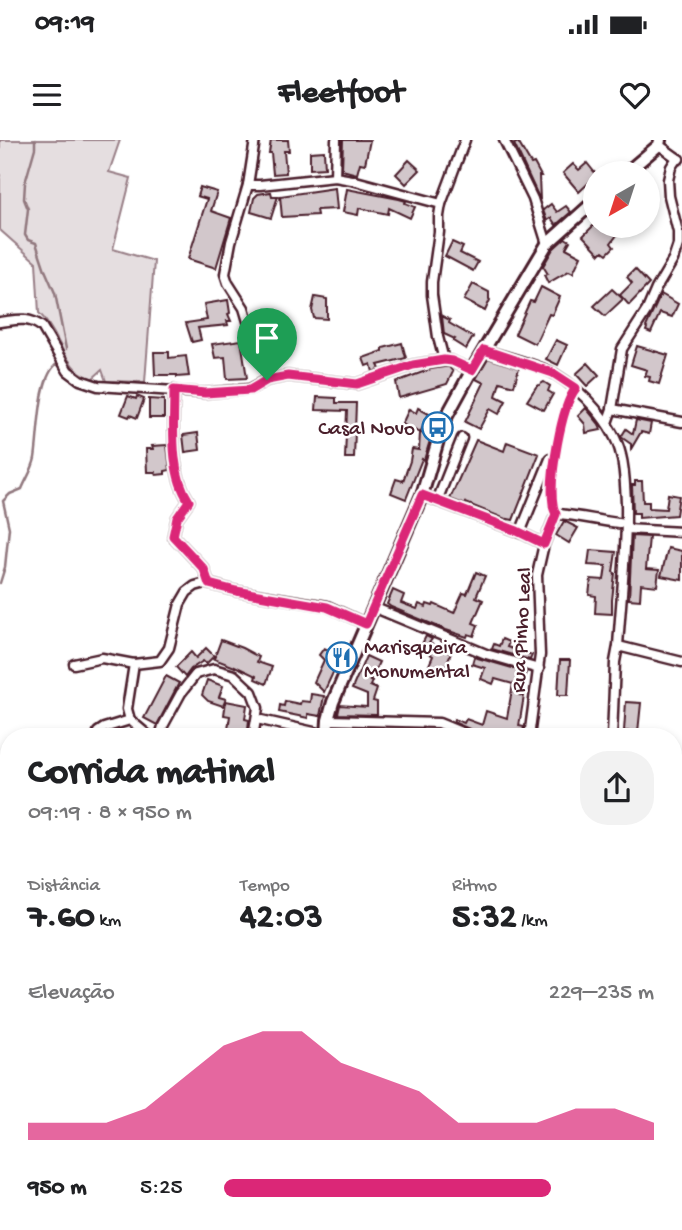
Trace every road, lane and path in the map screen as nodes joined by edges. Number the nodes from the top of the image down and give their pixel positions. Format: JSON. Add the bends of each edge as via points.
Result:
{"nodes":[{"id":1,"x":255,"y":140,"type":"edge"},
{"id":2,"x":336,"y":140,"type":"edge"},
{"id":3,"x":465,"y":140,"type":"edge"},
{"id":4,"x":504,"y":140,"type":"edge"},
{"id":5,"x":659,"y":142,"type":"edge"},
{"id":6,"x":679,"y":159,"type":"edge"},
{"id":7,"x":639,"y":161,"type":"edge"},
{"id":8,"x":335,"y":177,"type":"junction"},
{"id":9,"x":248,"y":185,"type":"junction"},
{"id":10,"x":441,"y":204,"type":"junction"},
{"id":11,"x":583,"y":212,"type":"edge"},
{"id":12,"x":547,"y":244,"type":"junction"},
{"id":13,"x":0,"y":322,"type":"edge"},
{"id":14,"x":484,"y":350,"type":"junction"},
{"id":15,"x":444,"y":360,"type":"junction"},
{"id":16,"x":472,"y":370,"type":"junction"},
{"id":17,"x":267,"y":380,"type":"junction"},
{"id":18,"x":576,"y":388,"type":"junction"},
{"id":19,"x":174,"y":390,"type":"junction"},
{"id":20,"x":612,"y":409,"type":"junction"},
{"id":21,"x":682,"y":422,"type":"edge"},
{"id":22,"x":607,"y":423,"type":"junction"},
{"id":23,"x":462,"y":438,"type":"dead end"},
{"id":24,"x":553,"y":457,"type":"joint"},
{"id":25,"x":554,"y":472,"type":"dead end"},
{"id":26,"x":422,"y":495,"type":"junction"},
{"id":27,"x":437,"y":501,"type":"junction"},
{"id":28,"x":556,"y":514,"type":"junction"},
{"id":29,"x":626,"y":526,"type":"junction"},
{"id":30,"x":682,"y":532,"type":"edge"},
{"id":31,"x":520,"y":533,"type":"junction"},
{"id":32,"x":544,"y":544,"type":"junction"},
{"id":33,"x":209,"y":584,"type":"junction"},
{"id":34,"x":373,"y":607,"type":"junction"},
{"id":35,"x":366,"y":624,"type":"junction"},
{"id":36,"x":618,"y":646,"type":"junction"},
{"id":37,"x":682,"y":662,"type":"edge"},
{"id":38,"x":74,"y":664,"type":"dead end"},
{"id":39,"x":134,"y":664,"type":"junction"},
{"id":40,"x":539,"y":669,"type":"junction"},
{"id":41,"x":257,"y":719,"type":"junction"},
{"id":42,"x":130,"y":720,"type":"junction"},
{"id":43,"x":328,"y":720,"type":"junction"},
{"id":44,"x":107,"y":728,"type":"edge"},
{"id":45,"x":139,"y":728,"type":"edge"},
{"id":46,"x":162,"y":728,"type":"edge"},
{"id":47,"x":255,"y":728,"type":"edge"},
{"id":48,"x":294,"y":728,"type":"edge"},
{"id":49,"x":328,"y":728,"type":"edge"},
{"id":50,"x":451,"y":728,"type":"edge"},
{"id":51,"x":529,"y":728,"type":"edge"},
{"id":52,"x":612,"y":728,"type":"edge"}],
"edges":[{"from":1,"to":9,"type":"street"},
{"from":2,"to":8,"type":"street"},
{"from":3,"to":10,"type":"street"},
{"from":4,"to":12,"type":"street","via":[[533,199]]},
{"from":5,"to":6,"type":"street"},
{"from":5,"to":7,"type":"main road"},
{"from":6,"to":20,"type":"street","via":[[668,180],[678,245],[648,310],[622,349]]},
{"from":8,"to":9,"type":"street"},
{"from":8,"to":10,"type":"street"},
{"from":9,"to":17,"type":"street","via":[[225,274],[244,309]]},
{"from":10,"to":15,"type":"street","via":[[432,295]]},
{"from":11,"to":12,"type":"main road"},
{"from":12,"to":14,"type":"main road"},
{"from":13,"to":19,"type":"street","via":[[23,318],[36,322],[68,371],[80,380],[98,386]]},
{"from":14,"to":16,"type":"main road"},
{"from":14,"to":18,"type":"street","via":[[553,373]]},
{"from":15,"to":16,"type":"street"},
{"from":15,"to":17,"type":"street","via":[[357,384],[288,376]]},
{"from":16,"to":26,"type":"main road","via":[[443,424]]},
{"from":17,"to":19,"type":"street","via":[[250,390]]},
{"from":18,"to":22,"type":"street"},
{"from":18,"to":24,"type":"path"},
{"from":19,"to":33,"type":"street","via":[[177,471],[189,501],[177,518],[173,536],[204,569]]},
{"from":20,"to":21,"type":"street"},
{"from":20,"to":22,"type":"street"},
{"from":22,"to":29,"type":"street","via":[[621,453]]},
{"from":23,"to":27,"type":"street"},
{"from":24,"to":31,"type":"street"},
{"from":25,"to":28,"type":"path"},
{"from":26,"to":27,"type":"street"},
{"from":26,"to":34,"type":"main road"},
{"from":27,"to":31,"type":"street"},
{"from":28,"to":29,"type":"street"},
{"from":28,"to":32,"type":"street","name":"Rua Pinho Leal"},
{"from":29,"to":30,"type":"street"},
{"from":29,"to":36,"type":"street"},
{"from":31,"to":32,"type":"street"},
{"from":32,"to":40,"type":"street","name":"Rua Pinho Leal","via":[[537,575]]},
{"from":33,"to":35,"type":"street","via":[[327,607]]},
{"from":33,"to":39,"type":"street","via":[[187,592],[169,648],[160,661]]},
{"from":34,"to":35,"type":"main road"},
{"from":34,"to":40,"type":"street","via":[[486,654]]},
{"from":35,"to":43,"type":"main road"},
{"from":36,"to":37,"type":"street"},
{"from":36,"to":52,"type":"street"},
{"from":38,"to":39,"type":"street","via":[[102,658]]},
{"from":39,"to":42,"type":"street","via":[[127,709]]},
{"from":40,"to":51,"type":"street","name":"Rua Pinho Leal"},
{"from":41,"to":46,"type":"street","via":[[252,692],[234,676],[214,669],[196,674]]},
{"from":41,"to":47,"type":"street"},
{"from":41,"to":48,"type":"street"},
{"from":42,"to":44,"type":"street"},
{"from":42,"to":45,"type":"street"},
{"from":43,"to":49,"type":"main road"},
{"from":43,"to":50,"type":"street","via":[[439,723]]}]}
